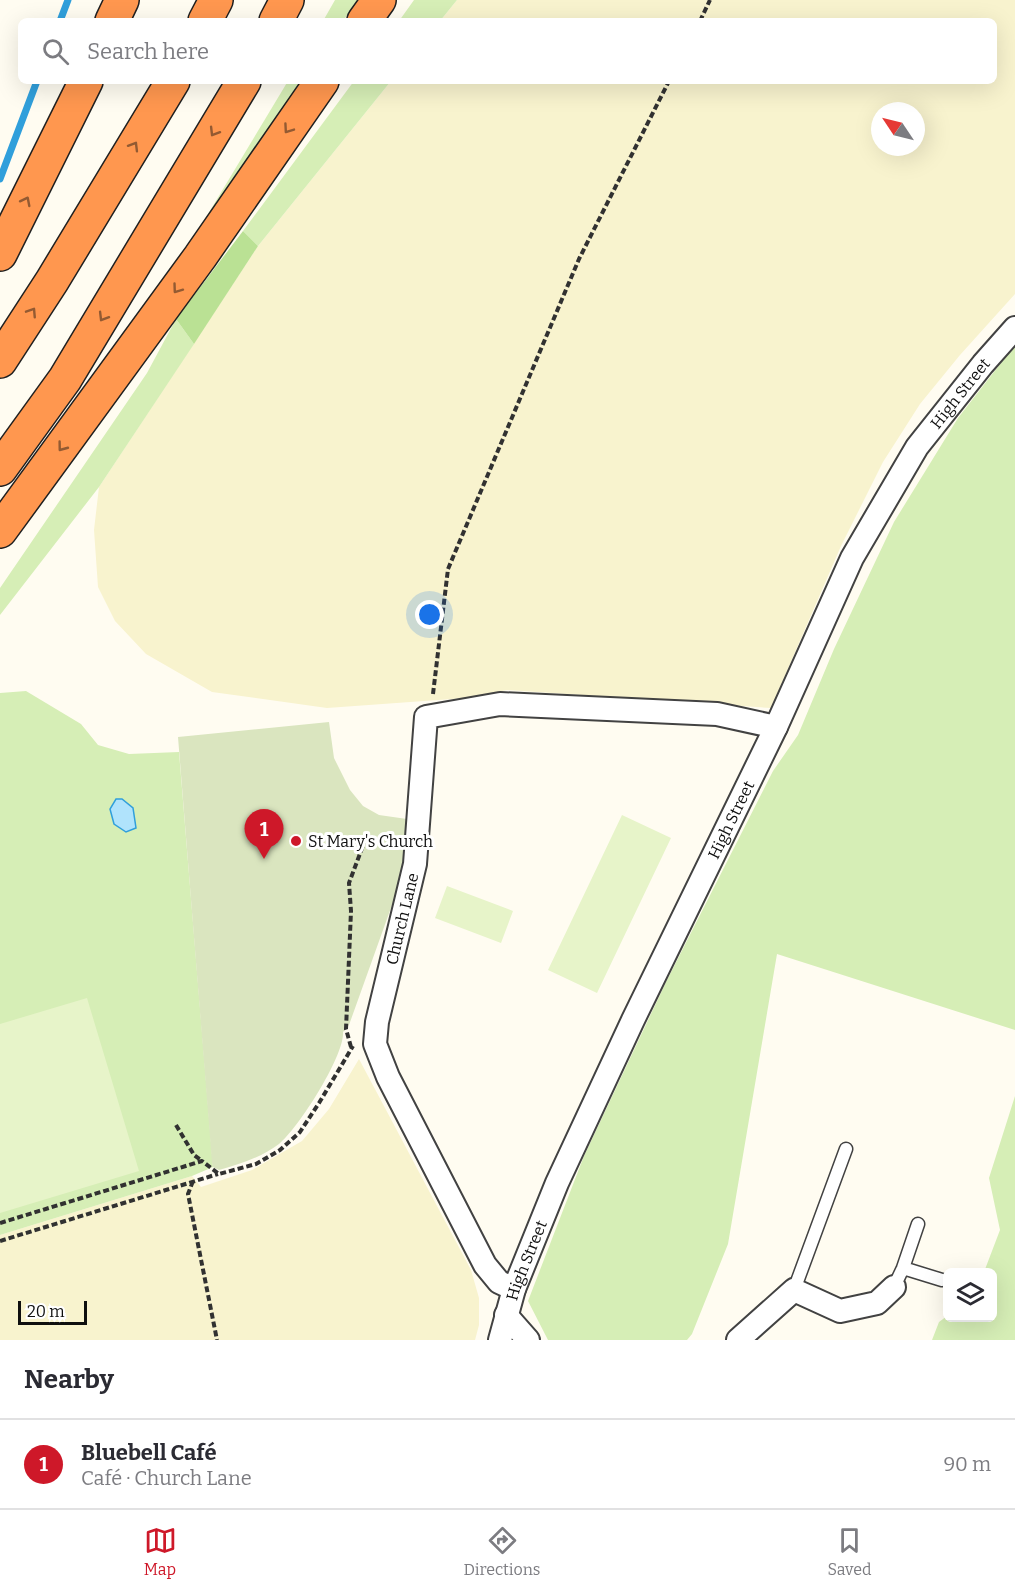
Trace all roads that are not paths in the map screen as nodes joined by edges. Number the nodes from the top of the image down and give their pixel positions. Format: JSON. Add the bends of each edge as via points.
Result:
{"nodes":[{"id":1,"x":122,"y":0,"type":"edge"},
{"id":2,"x":216,"y":0,"type":"edge"},
{"id":3,"x":287,"y":0,"type":"edge"},
{"id":4,"x":379,"y":0,"type":"edge"},
{"id":5,"x":113,"y":18,"type":"edge"},
{"id":6,"x":207,"y":18,"type":"edge"},
{"id":7,"x":278,"y":18,"type":"edge"},
{"id":8,"x":366,"y":18,"type":"edge"},
{"id":9,"x":85,"y":84,"type":"edge"},
{"id":10,"x":171,"y":84,"type":"edge"},
{"id":11,"x":242,"y":84,"type":"edge"},
{"id":12,"x":320,"y":84,"type":"edge"},
{"id":13,"x":0,"y":254,"type":"edge"},
{"id":14,"x":1015,"y":328,"type":"edge"},
{"id":15,"x":0,"y":361,"type":"edge"},
{"id":16,"x":0,"y":469,"type":"edge"},
{"id":17,"x":0,"y":531,"type":"edge"},
{"id":18,"x":776,"y":727,"type":"junction"},
{"id":19,"x":393,"y":1002,"type":"dead end"},
{"id":20,"x":377,"y":1022,"type":"junction"},
{"id":21,"x":846,"y":1149,"type":"dead end"},
{"id":22,"x":918,"y":1224,"type":"dead end"},
{"id":23,"x":898,"y":1277,"type":"junction"},
{"id":24,"x":942,"y":1280,"type":"dead end"},
{"id":25,"x":514,"y":1289,"type":"junction"},
{"id":26,"x":794,"y":1290,"type":"junction"},
{"id":27,"x":506,"y":1315,"type":"junction"},
{"id":28,"x":500,"y":1340,"type":"edge"},
{"id":29,"x":528,"y":1340,"type":"edge"},
{"id":30,"x":738,"y":1340,"type":"edge"}],
"edges":[{"from":1,"to":5,"type":"highway"},
{"from":2,"to":6,"type":"highway"},
{"from":3,"to":7,"type":"highway"},
{"from":4,"to":8,"type":"highway"},
{"from":13,"to":9,"type":"highway","one_way":true},
{"from":15,"to":10,"type":"highway","one_way":true},
{"from":11,"to":16,"type":"highway","one_way":true,"via":[[65,379]]},
{"from":12,"to":17,"type":"highway","one_way":true,"via":[[200,257]]},
{"from":14,"to":18,"type":"street","name":"High Street","via":[[915,449],[852,558]]},
{"from":18,"to":20,"type":"street","name":"Church Lane","via":[[717,714],[522,704],[426,717],[415,864]]},
{"from":18,"to":25,"type":"street","name":"High Street","via":[[572,1150]]},
{"from":19,"to":20,"type":"lane"},
{"from":20,"to":25,"type":"street","name":"Church Lane","via":[[375,1044],[388,1077],[454,1208],[485,1265],[499,1282]]},
{"from":21,"to":26,"type":"lane"},
{"from":22,"to":23,"type":"lane"},
{"from":23,"to":24,"type":"lane"},
{"from":23,"to":26,"type":"street","via":[[877,1304],[840,1311]]},
{"from":25,"to":27,"type":"street","name":"High Street"},
{"from":26,"to":30,"type":"street"},
{"from":27,"to":28,"type":"street","name":"High Street"},
{"from":27,"to":29,"type":"street"}]}
